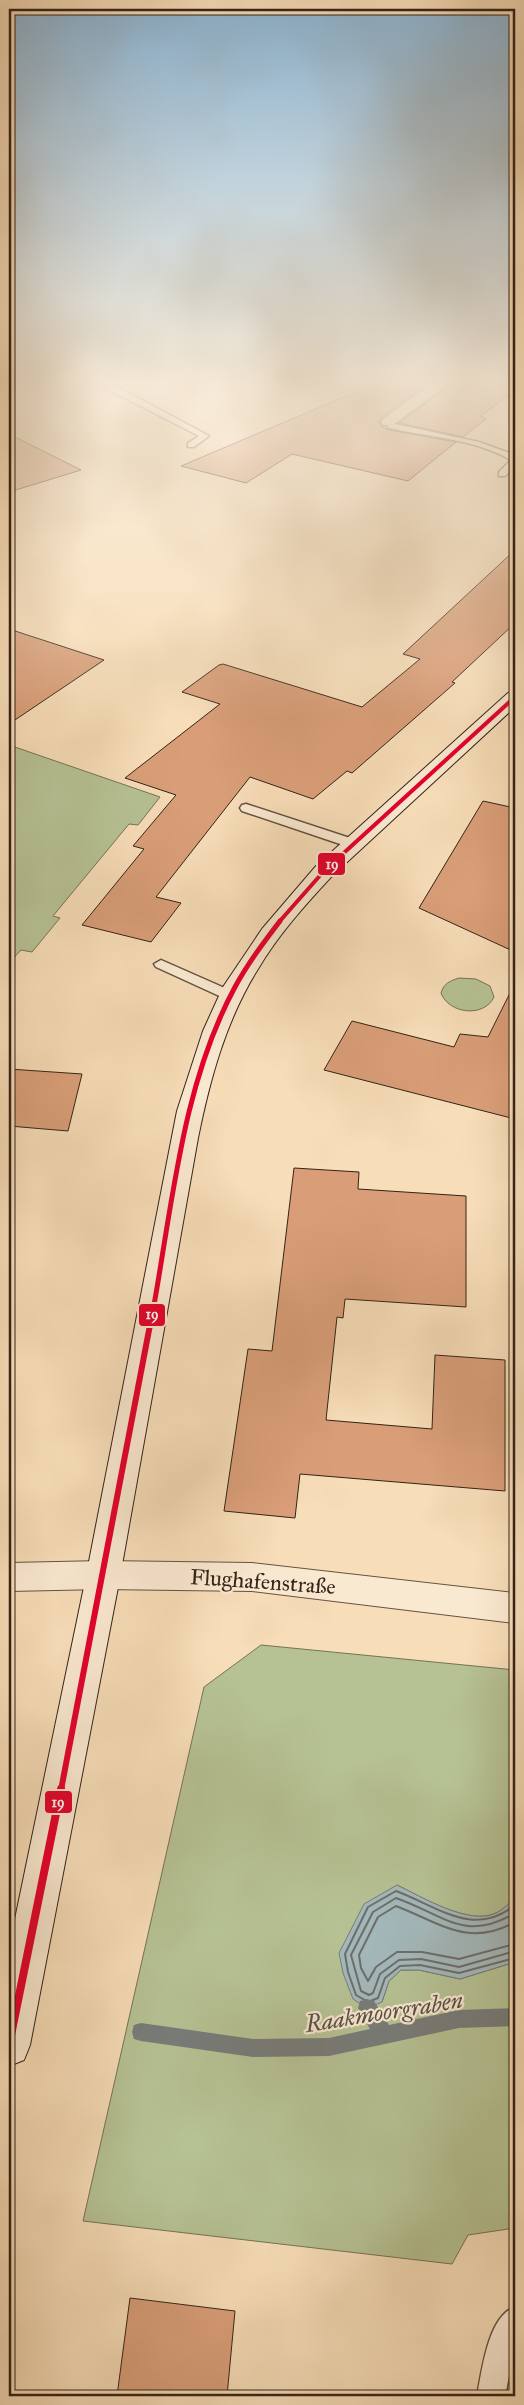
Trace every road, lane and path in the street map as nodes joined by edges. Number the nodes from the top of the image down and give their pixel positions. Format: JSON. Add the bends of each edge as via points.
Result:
{"nodes":[{"id":1,"x":515,"y":697,"type":"edge"},
{"id":2,"x":246,"y":808,"type":"dead end"},
{"id":3,"x":354,"y":844,"type":"junction"},
{"id":4,"x":161,"y":964,"type":"dead end"},
{"id":5,"x":231,"y":996,"type":"junction"},
{"id":6,"x":102,"y":1574,"type":"junction"},
{"id":7,"x":9,"y":1576,"type":"edge"},
{"id":8,"x":515,"y":1608,"type":"edge"},
{"id":9,"x":9,"y":2045,"type":"edge"},
{"id":10,"x":515,"y":2320,"type":"edge"},
{"id":11,"x":491,"y":2396,"type":"edge"}],
"edges":[{"from":1,"to":3,"type":"main road"},
{"from":2,"to":3,"type":"lane"},
{"from":3,"to":5,"type":"main road","via":[[295,902],[268,937]]},
{"from":4,"to":5,"type":"lane"},
{"from":5,"to":6,"type":"main road","via":[[196,1088]]},
{"from":6,"to":7,"type":"main road","name":"Flughafenstraße"},
{"from":6,"to":8,"type":"main road","name":"Flughafenstraße","via":[[252,1577]]},
{"from":6,"to":9,"type":"main road"},
{"from":10,"to":11,"type":"lane","via":[[503,2340]]}]}
